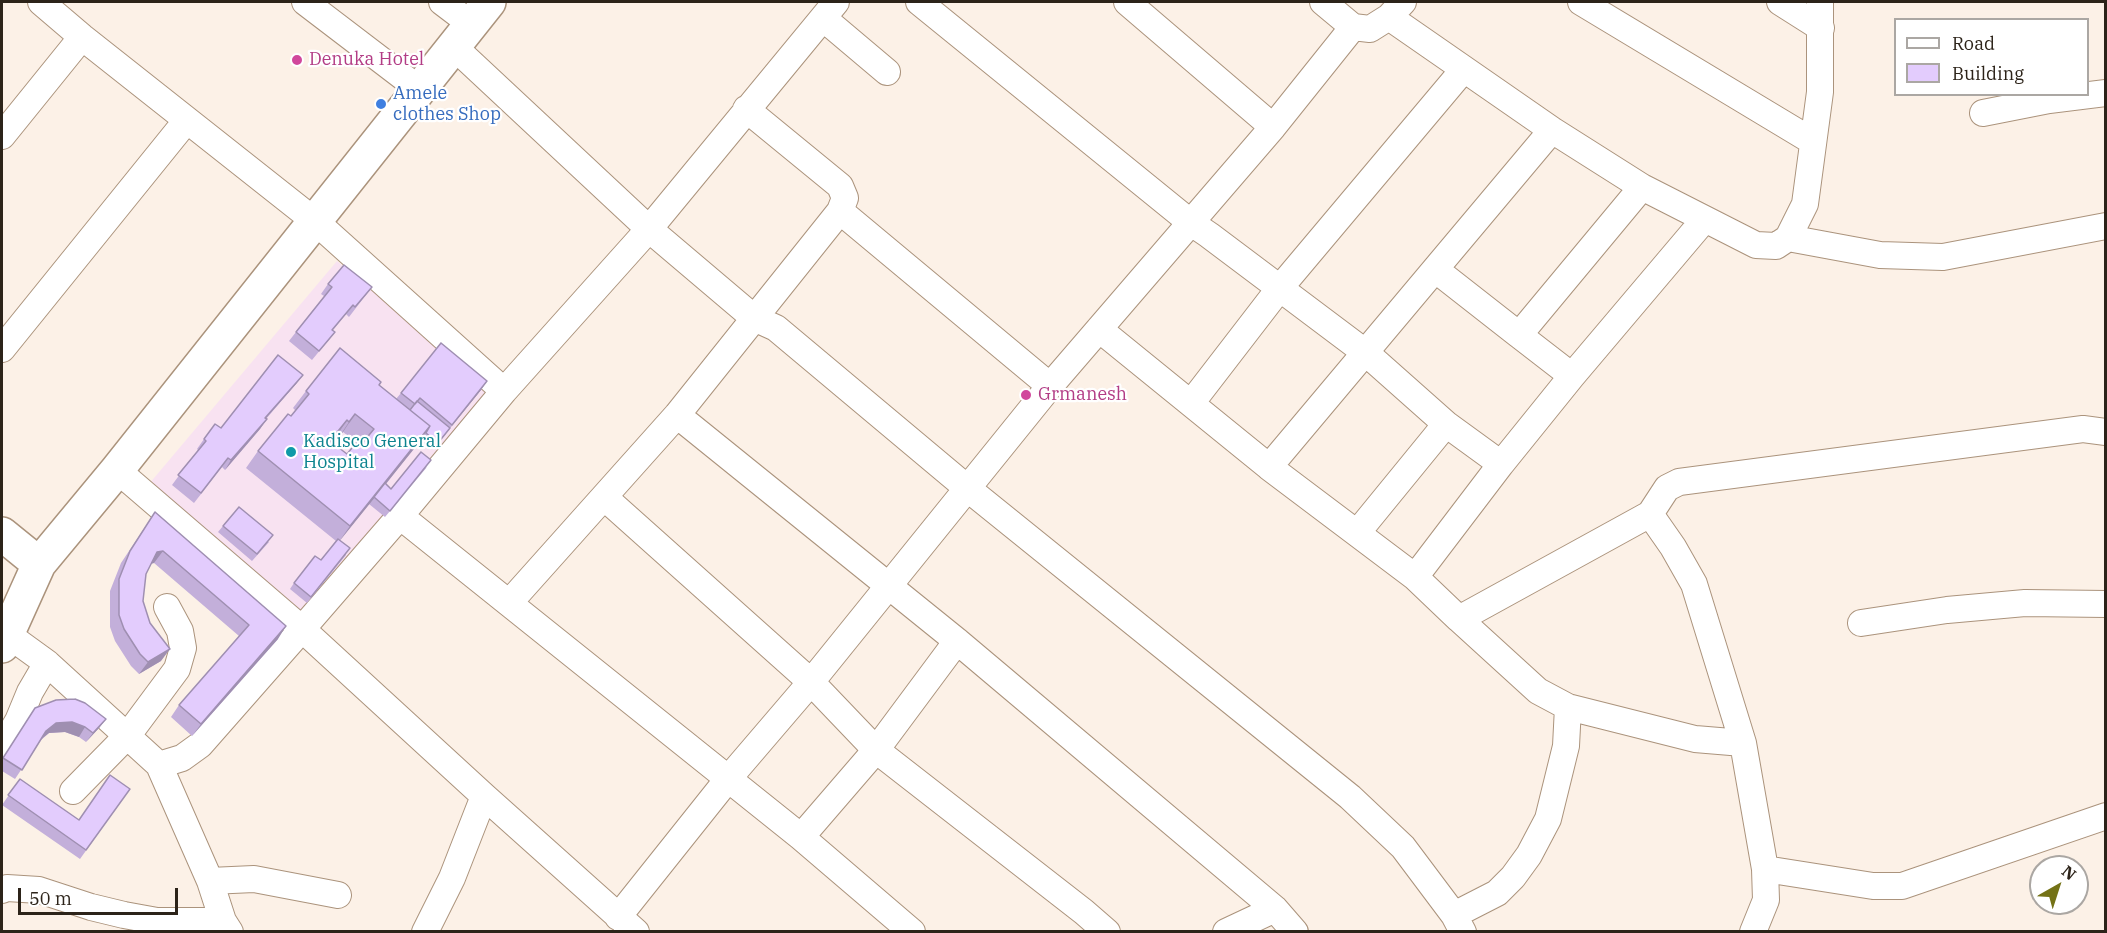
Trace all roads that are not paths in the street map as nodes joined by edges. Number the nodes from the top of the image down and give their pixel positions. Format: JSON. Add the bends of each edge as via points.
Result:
{"nodes":[{"id":1,"x":41,"y":2,"type":"edge"},
{"id":2,"x":305,"y":2,"type":"edge"},
{"id":3,"x":442,"y":2,"type":"edge"},
{"id":4,"x":920,"y":2,"type":"edge"},
{"id":5,"x":1127,"y":2,"type":"edge"},
{"id":6,"x":1323,"y":2,"type":"edge"},
{"id":7,"x":1581,"y":2,"type":"edge"},
{"id":8,"x":1780,"y":2,"type":"edge"},
{"id":9,"x":1820,"y":2,"type":"edge"},
{"id":10,"x":1396,"y":9,"type":"edge"},
{"id":11,"x":830,"y":10,"type":"edge"},
{"id":12,"x":471,"y":24,"type":"edge"},
{"id":13,"x":1353,"y":27,"type":"junction"},
{"id":14,"x":1821,"y":28,"type":"junction"},
{"id":15,"x":82,"y":38,"type":"junction"},
{"id":16,"x":1464,"y":69,"type":"junction"},
{"id":17,"x":887,"y":72,"type":"dead end"},
{"id":18,"x":419,"y":89,"type":"junction"},
{"id":19,"x":2106,"y":93,"type":"edge"},
{"id":20,"x":2089,"y":95,"type":"edge"},
{"id":21,"x":2082,"y":96,"type":"edge"},
{"id":22,"x":746,"y":109,"type":"junction"},
{"id":23,"x":1983,"y":113,"type":"dead end"},
{"id":24,"x":187,"y":120,"type":"junction"},
{"id":25,"x":1273,"y":127,"type":"junction"},
{"id":26,"x":1552,"y":130,"type":"junction"},
{"id":27,"x":2,"y":136,"type":"edge"},
{"id":28,"x":1812,"y":141,"type":"junction"},
{"id":29,"x":1642,"y":188,"type":"junction"},
{"id":30,"x":840,"y":211,"type":"junction"},
{"id":31,"x":1704,"y":220,"type":"junction"},
{"id":32,"x":316,"y":222,"type":"junction"},
{"id":33,"x":1190,"y":222,"type":"junction"},
{"id":34,"x":2106,"y":226,"type":"edge"},
{"id":35,"x":649,"y":229,"type":"junction"},
{"id":36,"x":1788,"y":238,"type":"junction"},
{"id":37,"x":1436,"y":270,"type":"junction"},
{"id":38,"x":1280,"y":289,"type":"junction"},
{"id":39,"x":754,"y":318,"type":"junction"},
{"id":40,"x":1099,"y":329,"type":"junction"},
{"id":41,"x":1519,"y":335,"type":"junction"},
{"id":42,"x":3,"y":343,"type":"edge"},
{"id":43,"x":1366,"y":353,"type":"junction"},
{"id":44,"x":1572,"y":376,"type":"junction"},
{"id":45,"x":1050,"y":386,"type":"junction"},
{"id":46,"x":504,"y":391,"type":"junction"},
{"id":47,"x":1192,"y":402,"type":"junction"},
{"id":48,"x":677,"y":415,"type":"junction"},
{"id":49,"x":1446,"y":424,"type":"junction"},
{"id":50,"x":2106,"y":432,"type":"edge"},
{"id":51,"x":1501,"y":464,"type":"junction"},
{"id":52,"x":1269,"y":467,"type":"junction"},
{"id":53,"x":117,"y":470,"type":"junction"},
{"id":54,"x":967,"y":488,"type":"junction"},
{"id":55,"x":604,"y":497,"type":"junction"},
{"id":56,"x":1650,"y":514,"type":"junction"},
{"id":57,"x":400,"y":516,"type":"junction"},
{"id":58,"x":1357,"y":533,"type":"junction"},
{"id":59,"x":2,"y":534,"type":"edge"},
{"id":60,"x":39,"y":564,"type":"junction"},
{"id":61,"x":1415,"y":577,"type":"junction"},
{"id":62,"x":887,"y":586,"type":"junction"},
{"id":63,"x":509,"y":603,"type":"junction"},
{"id":64,"x":2106,"y":604,"type":"edge"},
{"id":65,"x":167,"y":607,"type":"dead end"},
{"id":66,"x":1459,"y":619,"type":"junction"},
{"id":67,"x":1861,"y":622,"type":"dead end"},
{"id":68,"x":302,"y":628,"type":"junction"},
{"id":69,"x":4,"y":640,"type":"edge"},
{"id":70,"x":957,"y":641,"type":"junction"},
{"id":71,"x":47,"y":663,"type":"junction"},
{"id":72,"x":811,"y":682,"type":"junction"},
{"id":73,"x":1568,"y":707,"type":"junction"},
{"id":74,"x":128,"y":735,"type":"junction"},
{"id":75,"x":1743,"y":742,"type":"junction"},
{"id":76,"x":2,"y":748,"type":"edge"},
{"id":77,"x":876,"y":750,"type":"junction"},
{"id":78,"x":159,"y":765,"type":"junction"},
{"id":79,"x":728,"y":779,"type":"junction"},
{"id":80,"x":73,"y":791,"type":"dead end"},
{"id":81,"x":484,"y":796,"type":"junction"},
{"id":82,"x":2106,"y":816,"type":"edge"},
{"id":83,"x":801,"y":837,"type":"junction"},
{"id":84,"x":1765,"y":869,"type":"junction"},
{"id":85,"x":210,"y":881,"type":"junction"},
{"id":86,"x":2,"y":890,"type":"edge"},
{"id":87,"x":338,"y":895,"type":"dead end"},
{"id":88,"x":1275,"y":909,"type":"junction"},
{"id":89,"x":1458,"y":923,"type":"edge"},
{"id":90,"x":627,"y":924,"type":"edge"},
{"id":91,"x":227,"y":926,"type":"edge"},
{"id":92,"x":425,"y":932,"type":"edge"},
{"id":93,"x":912,"y":932,"type":"edge"},
{"id":94,"x":1107,"y":932,"type":"edge"},
{"id":95,"x":1226,"y":932,"type":"edge"},
{"id":96,"x":1295,"y":932,"type":"edge"},
{"id":97,"x":1753,"y":932,"type":"edge"}],
"edges":[{"from":1,"to":15,"type":"street"},
{"from":2,"to":18,"type":"street"},
{"from":3,"to":12,"type":"street"},
{"from":4,"to":33,"type":"street"},
{"from":5,"to":25,"type":"street"},
{"from":6,"to":13,"type":"street"},
{"from":7,"to":28,"type":"street"},
{"from":8,"to":14,"type":"street"},
{"from":9,"to":14,"type":"street"},
{"from":10,"to":13,"type":"street","via":[[1370,29]]},
{"from":10,"to":16,"type":"street"},
{"from":11,"to":17,"type":"street"},
{"from":11,"to":22,"type":"street"},
{"from":12,"to":18,"type":"main road"},
{"from":12,"to":35,"type":"street"},
{"from":13,"to":25,"type":"street"},
{"from":14,"to":28,"type":"street","via":[[1820,92]]},
{"from":15,"to":24,"type":"street"},
{"from":15,"to":27,"type":"street"},
{"from":16,"to":26,"type":"street"},
{"from":16,"to":38,"type":"street"},
{"from":18,"to":32,"type":"main road"},
{"from":19,"to":20,"type":"street"},
{"from":21,"to":23,"type":"street"},
{"from":22,"to":30,"type":"street","via":[[840,186],[845,198]]},
{"from":22,"to":35,"type":"street"},
{"from":24,"to":32,"type":"street"},
{"from":24,"to":42,"type":"street"},
{"from":25,"to":33,"type":"street"},
{"from":26,"to":29,"type":"street"},
{"from":26,"to":37,"type":"street"},
{"from":28,"to":36,"type":"street","via":[[1805,204]]},
{"from":29,"to":31,"type":"street"},
{"from":29,"to":41,"type":"street"},
{"from":30,"to":39,"type":"street"},
{"from":30,"to":45,"type":"street"},
{"from":31,"to":36,"type":"street","via":[[1756,245],[1776,246]]},
{"from":31,"to":44,"type":"street"},
{"from":32,"to":46,"type":"street"},
{"from":32,"to":53,"type":"main road"},
{"from":33,"to":38,"type":"street"},
{"from":33,"to":40,"type":"street"},
{"from":34,"to":36,"type":"street","via":[[1943,257],[1880,255]]},
{"from":35,"to":39,"type":"street"},
{"from":35,"to":46,"type":"street"},
{"from":37,"to":41,"type":"street"},
{"from":37,"to":43,"type":"street"},
{"from":38,"to":43,"type":"street"},
{"from":38,"to":47,"type":"street"},
{"from":39,"to":48,"type":"street"},
{"from":39,"to":54,"type":"street","via":[[776,328]]},
{"from":40,"to":45,"type":"street"},
{"from":40,"to":47,"type":"street"},
{"from":41,"to":44,"type":"street"},
{"from":43,"to":49,"type":"street"},
{"from":43,"to":52,"type":"street"},
{"from":44,"to":51,"type":"street"},
{"from":45,"to":54,"type":"street"},
{"from":46,"to":57,"type":"street"},
{"from":47,"to":52,"type":"street"},
{"from":48,"to":55,"type":"street"},
{"from":48,"to":62,"type":"street"},
{"from":49,"to":51,"type":"street"},
{"from":49,"to":58,"type":"street"},
{"from":50,"to":56,"type":"street","via":[[2083,429],[1678,482],[1667,488]]},
{"from":51,"to":61,"type":"street"},
{"from":52,"to":58,"type":"street"},
{"from":53,"to":60,"type":"main road"},
{"from":53,"to":68,"type":"street"},
{"from":54,"to":62,"type":"street"},
{"from":54,"to":89,"type":"street","via":[[1350,797],[1403,847]]},
{"from":55,"to":63,"type":"street"},
{"from":55,"to":72,"type":"street"},
{"from":56,"to":66,"type":"street"},
{"from":56,"to":75,"type":"street","via":[[1694,584]]},
{"from":57,"to":63,"type":"street"},
{"from":57,"to":68,"type":"street"},
{"from":58,"to":61,"type":"street"},
{"from":59,"to":60,"type":"main road"},
{"from":60,"to":69,"type":"main road"},
{"from":61,"to":66,"type":"street"},
{"from":62,"to":70,"type":"street"},
{"from":62,"to":72,"type":"street"},
{"from":63,"to":79,"type":"street"},
{"from":64,"to":67,"type":"street","via":[[2025,603]]},
{"from":65,"to":74,"type":"street","via":[[180,631],[183,648],[177,669]]},
{"from":66,"to":73,"type":"street","via":[[1538,691]]},
{"from":68,"to":78,"type":"street","via":[[200,745],[182,758]]},
{"from":68,"to":81,"type":"street"},
{"from":69,"to":71,"type":"street"},
{"from":70,"to":77,"type":"street"},
{"from":70,"to":88,"type":"street"},
{"from":71,"to":74,"type":"street"},
{"from":71,"to":76,"type":"street"},
{"from":72,"to":77,"type":"street"},
{"from":72,"to":79,"type":"street"},
{"from":73,"to":75,"type":"street","via":[[1695,739]]},
{"from":73,"to":89,"type":"street","via":[[1566,746],[1548,819],[1513,877]]},
{"from":74,"to":78,"type":"street"},
{"from":74,"to":80,"type":"street"},
{"from":75,"to":84,"type":"street"},
{"from":77,"to":83,"type":"street"},
{"from":77,"to":94,"type":"street"},
{"from":78,"to":85,"type":"street"},
{"from":79,"to":83,"type":"street"},
{"from":79,"to":90,"type":"street"},
{"from":81,"to":90,"type":"street"},
{"from":81,"to":92,"type":"street","via":[[452,878]]},
{"from":82,"to":84,"type":"street","via":[[1902,886],[1873,886]]},
{"from":83,"to":93,"type":"street"},
{"from":84,"to":97,"type":"street","via":[[1766,900]]},
{"from":85,"to":87,"type":"street","via":[[254,879]]},
{"from":85,"to":91,"type":"street"},
{"from":86,"to":91,"type":"street","via":[[39,890],[91,907],[157,921]]},
{"from":88,"to":95,"type":"street"},
{"from":88,"to":96,"type":"street"}]}
